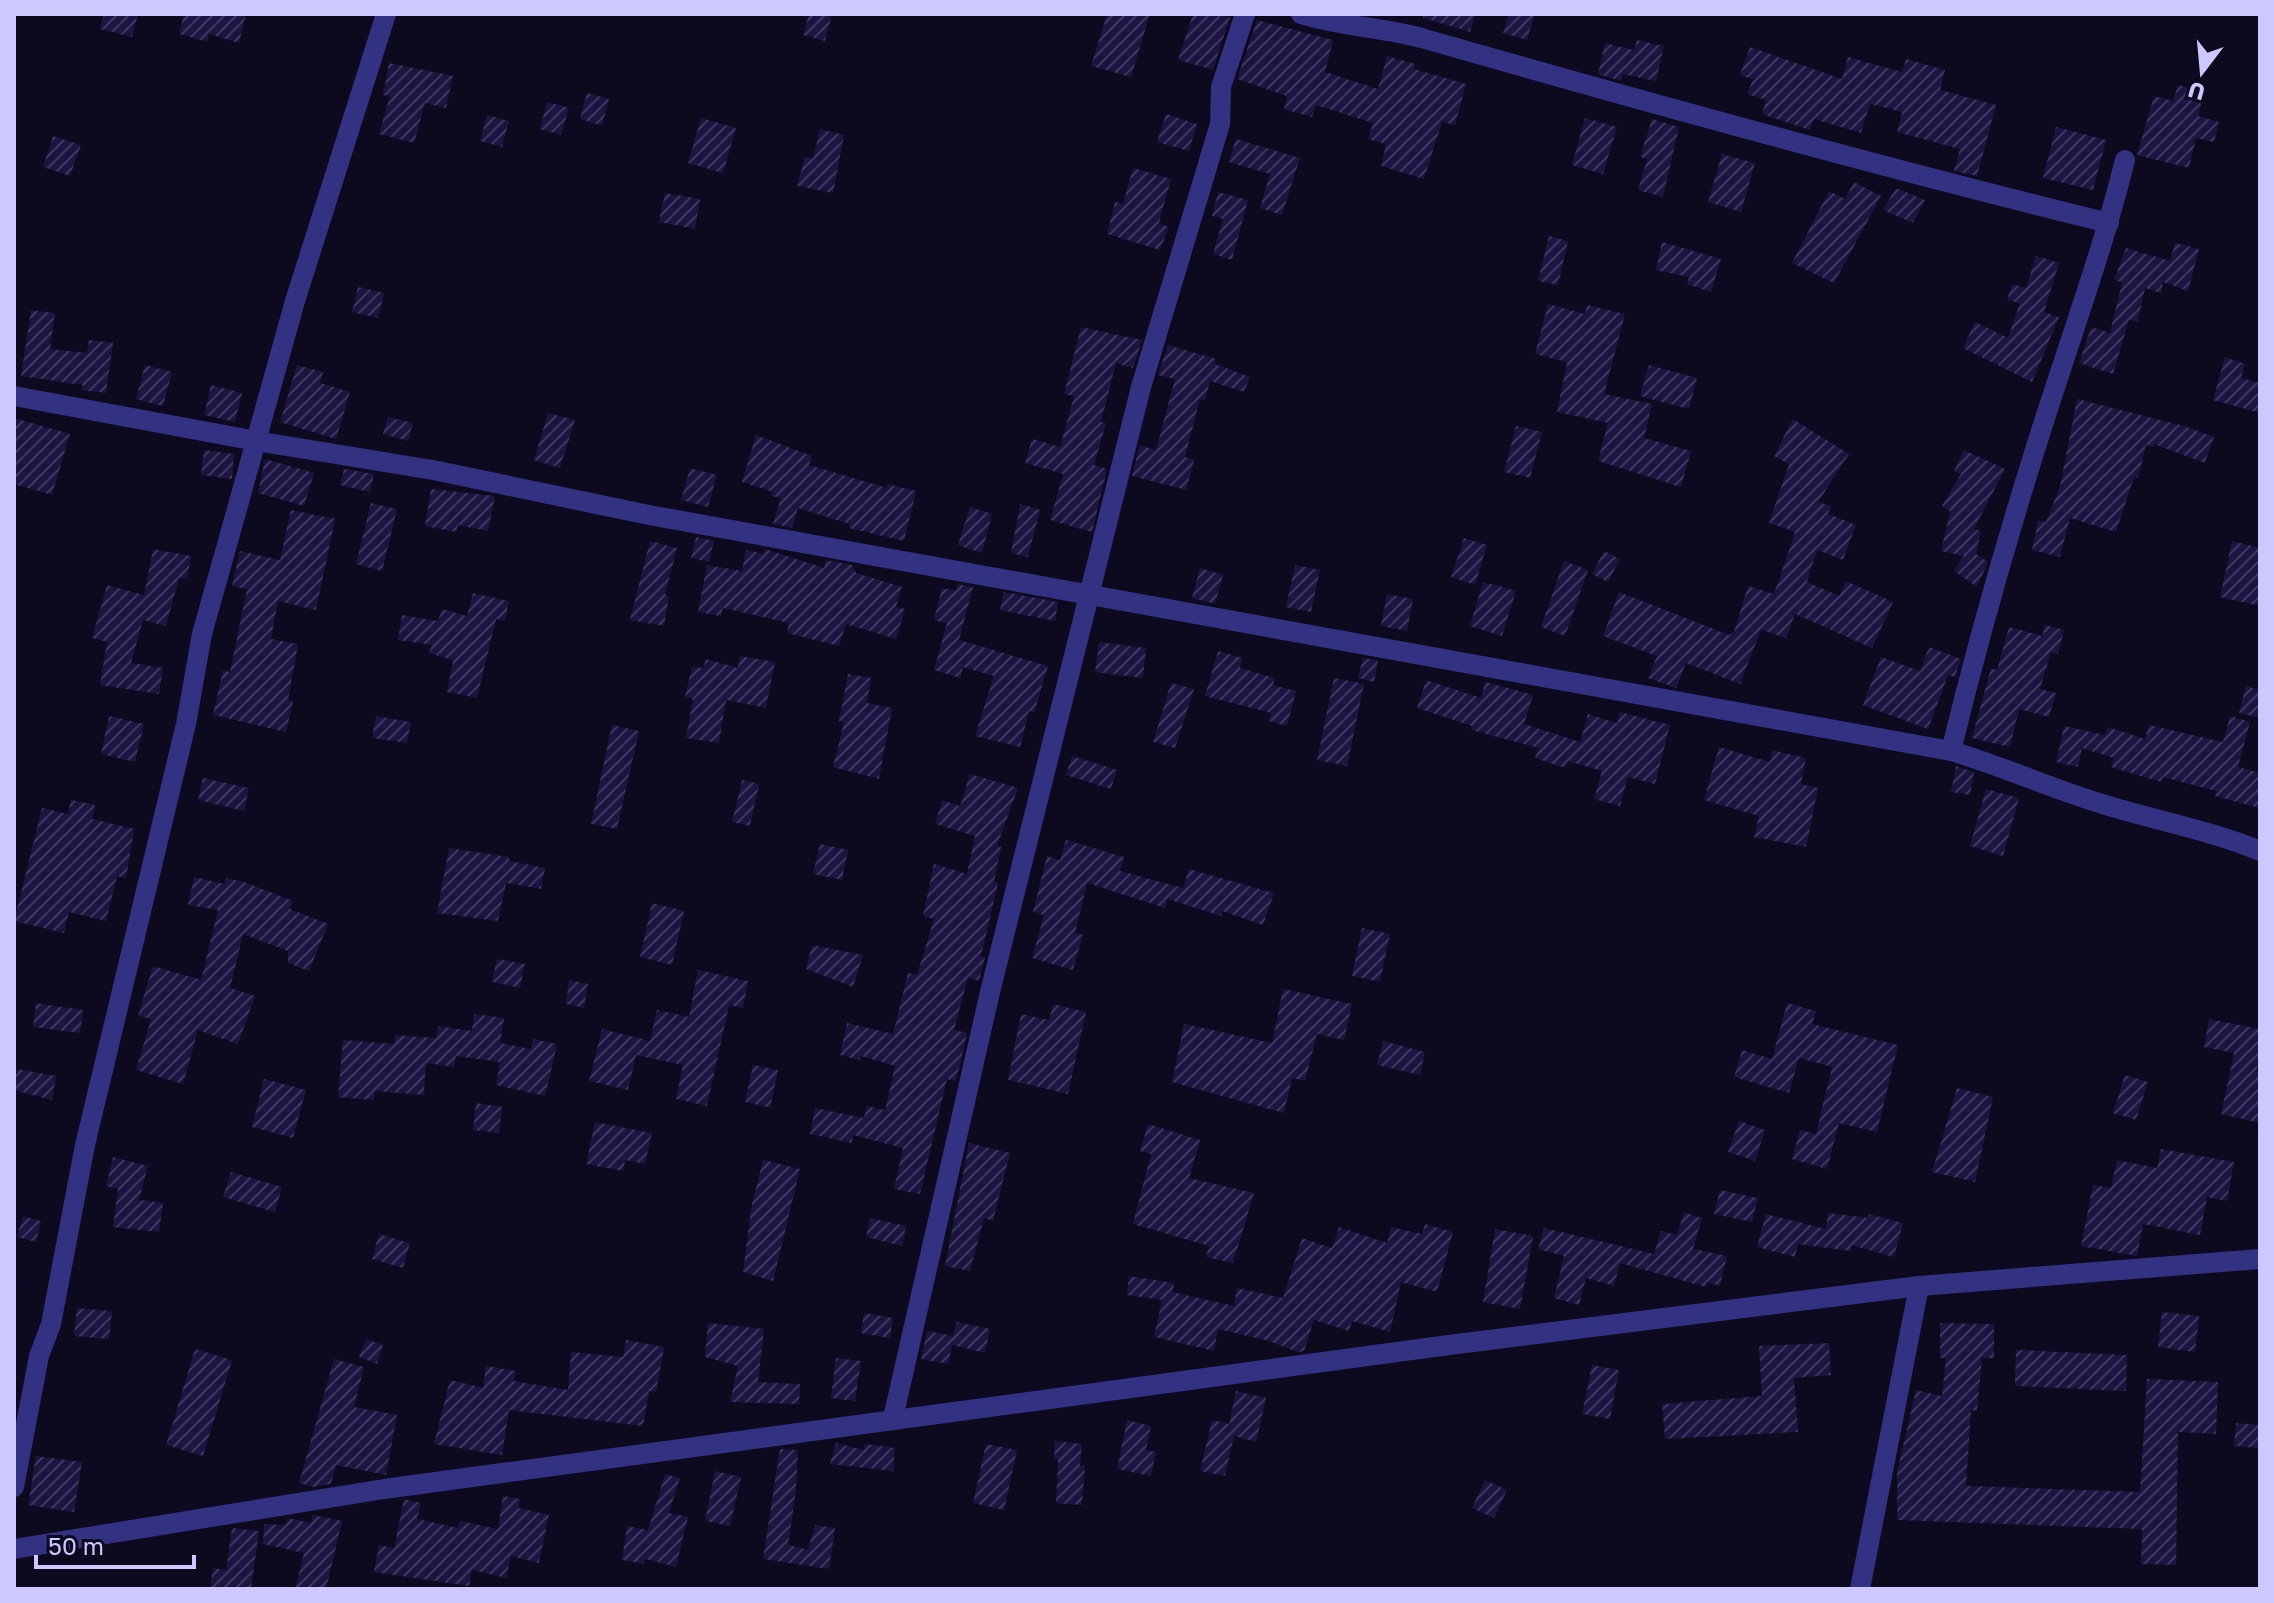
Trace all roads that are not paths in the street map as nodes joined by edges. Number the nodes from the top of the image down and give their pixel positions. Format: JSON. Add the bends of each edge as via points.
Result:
{"nodes":[{"id":1,"x":386,"y":14,"type":"edge"},
{"id":2,"x":1245,"y":14,"type":"edge"},
{"id":3,"x":1301,"y":14,"type":"edge"},
{"id":4,"x":2125,"y":160,"type":"dead end"},
{"id":5,"x":2109,"y":223,"type":"junction"},
{"id":6,"x":14,"y":396,"type":"edge"},
{"id":7,"x":256,"y":441,"type":"junction"},
{"id":8,"x":1090,"y":595,"type":"junction"},
{"id":9,"x":1951,"y":751,"type":"junction"},
{"id":10,"x":2260,"y":851,"type":"edge"},
{"id":11,"x":2260,"y":1259,"type":"edge"},
{"id":12,"x":1919,"y":1286,"type":"junction"},
{"id":13,"x":893,"y":1418,"type":"junction"},
{"id":14,"x":14,"y":1487,"type":"edge"},
{"id":15,"x":14,"y":1549,"type":"edge"},
{"id":16,"x":1860,"y":1589,"type":"edge"}],
"edges":[{"from":1,"to":7,"type":"street"},
{"from":2,"to":8,"type":"street","via":[[1221,87],[1220,124],[1141,387]]},
{"from":3,"to":5,"type":"street","via":[[1331,24],[1415,36],[1690,116]]},
{"from":4,"to":5,"type":"street"},
{"from":5,"to":9,"type":"street","via":[[2031,464]]},
{"from":6,"to":7,"type":"street"},
{"from":7,"to":8,"type":"street"},
{"from":7,"to":14,"type":"street","via":[[202,634],[186,724],[85,1145]]},
{"from":8,"to":9,"type":"street"},
{"from":8,"to":13,"type":"street","via":[[990,992]]},
{"from":9,"to":10,"type":"street","via":[[2090,801],[2224,836]]},
{"from":11,"to":12,"type":"street"},
{"from":12,"to":13,"type":"street"},
{"from":12,"to":16,"type":"street"},
{"from":13,"to":15,"type":"street","via":[[384,1489]]}]}
